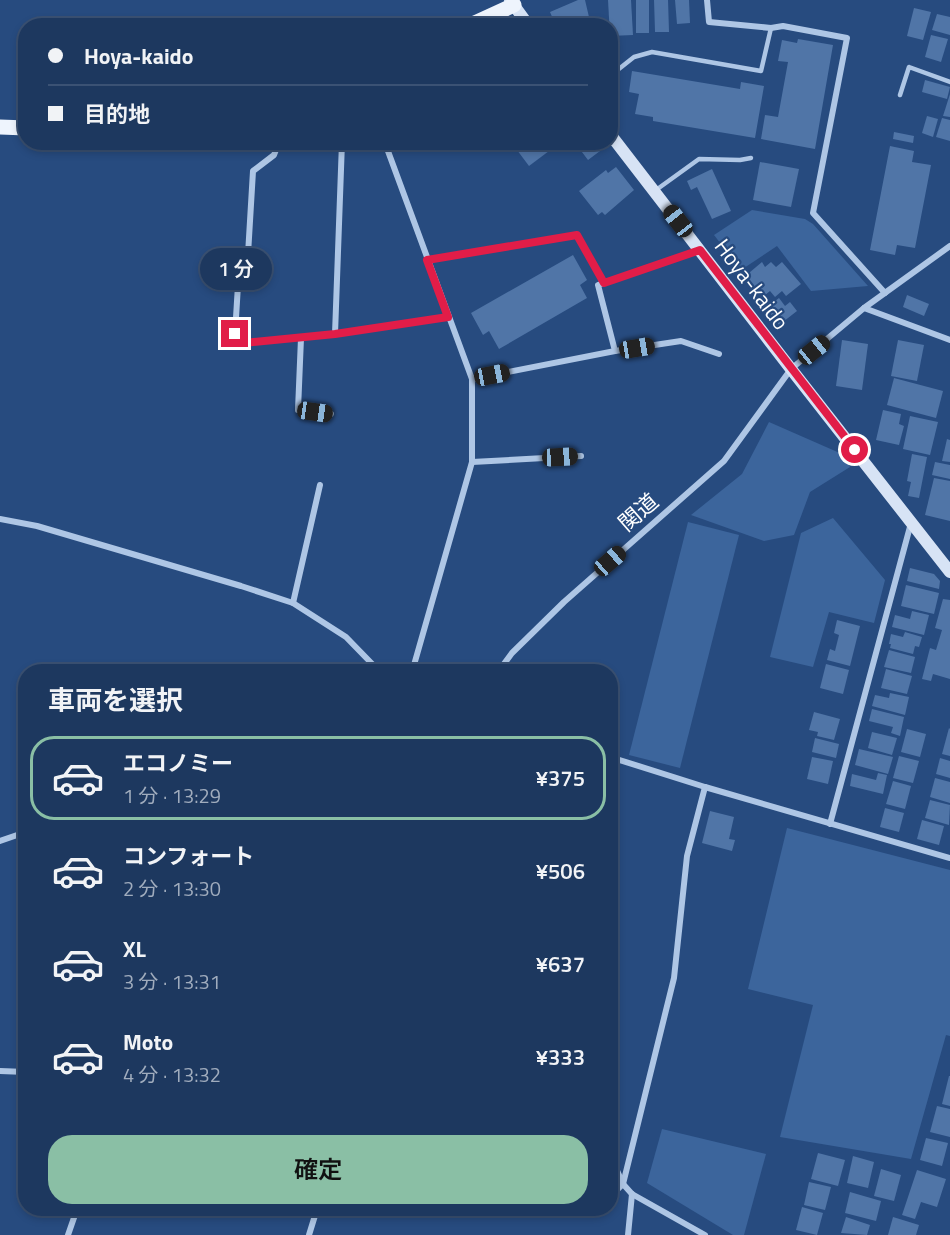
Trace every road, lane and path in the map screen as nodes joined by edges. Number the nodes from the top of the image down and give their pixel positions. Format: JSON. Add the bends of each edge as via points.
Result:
{"nodes":[{"id":1,"x":707,"y":0,"type":"edge"},
{"id":2,"x":512,"y":2,"type":"edge"},
{"id":3,"x":483,"y":18,"type":"edge"},
{"id":4,"x":502,"y":18,"type":"edge"},
{"id":5,"x":523,"y":18,"type":"edge"},
{"id":6,"x":771,"y":28,"type":"junction"},
{"id":7,"x":618,"y":70,"type":"edge"},
{"id":8,"x":950,"y":82,"type":"edge"},
{"id":9,"x":900,"y":94,"type":"dead end"},
{"id":10,"x":0,"y":128,"type":"edge"},
{"id":11,"x":18,"y":128,"type":"edge"},
{"id":12,"x":618,"y":144,"type":"edge"},
{"id":13,"x":276,"y":150,"type":"edge"},
{"id":14,"x":342,"y":150,"type":"edge"},
{"id":15,"x":388,"y":150,"type":"edge"},
{"id":16,"x":751,"y":158,"type":"dead end"},
{"id":17,"x":655,"y":191,"type":"junction"},
{"id":18,"x":950,"y":246,"type":"edge"},
{"id":19,"x":700,"y":250,"type":"junction"},
{"id":20,"x":427,"y":260,"type":"junction"},
{"id":21,"x":604,"y":283,"type":"junction"},
{"id":22,"x":885,"y":293,"type":"junction"},
{"id":23,"x":864,"y":308,"type":"junction"},
{"id":24,"x":448,"y":317,"type":"junction"},
{"id":25,"x":335,"y":334,"type":"junction"},
{"id":26,"x":301,"y":338,"type":"junction"},
{"id":27,"x":950,"y":340,"type":"edge"},
{"id":28,"x":615,"y":351,"type":"junction"},
{"id":29,"x":719,"y":354,"type":"dead end"},
{"id":30,"x":790,"y":369,"type":"junction"},
{"id":31,"x":472,"y":379,"type":"junction"},
{"id":32,"x":331,"y":414,"type":"dead end"},
{"id":33,"x":582,"y":456,"type":"dead end"},
{"id":34,"x":472,"y":462,"type":"junction"},
{"id":35,"x":320,"y":485,"type":"dead end"},
{"id":36,"x":0,"y":519,"type":"edge"},
{"id":37,"x":911,"y":523,"type":"junction"},
{"id":38,"x":950,"y":572,"type":"edge"},
{"id":39,"x":293,"y":603,"type":"junction"},
{"id":40,"x":372,"y":664,"type":"edge"},
{"id":41,"x":414,"y":664,"type":"edge"},
{"id":42,"x":504,"y":664,"type":"edge"},
{"id":43,"x":618,"y":760,"type":"edge"},
{"id":44,"x":705,"y":787,"type":"junction"},
{"id":45,"x":830,"y":824,"type":"junction"},
{"id":46,"x":18,"y":835,"type":"edge"},
{"id":47,"x":0,"y":841,"type":"edge"},
{"id":48,"x":950,"y":858,"type":"edge"},
{"id":49,"x":0,"y":1071,"type":"edge"},
{"id":50,"x":18,"y":1072,"type":"edge"},
{"id":51,"x":618,"y":1173,"type":"edge"},
{"id":52,"x":623,"y":1184,"type":"junction"},
{"id":53,"x":618,"y":1189,"type":"edge"},
{"id":54,"x":632,"y":1194,"type":"junction"},
{"id":55,"x":75,"y":1216,"type":"edge"},
{"id":56,"x":315,"y":1216,"type":"edge"},
{"id":57,"x":68,"y":1235,"type":"edge"},
{"id":58,"x":309,"y":1235,"type":"edge"},
{"id":59,"x":628,"y":1235,"type":"edge"},
{"id":60,"x":705,"y":1235,"type":"edge"}],
"edges":[{"from":1,"to":6,"type":"street","via":[[709,22]]},
{"from":2,"to":3,"type":"main road"},
{"from":2,"to":4,"type":"street"},
{"from":2,"to":5,"type":"main road"},
{"from":6,"to":7,"type":"lane","via":[[761,71],[652,52],[634,57]]},
{"from":6,"to":22,"type":"street","via":[[783,26],[847,38],[813,213]]},
{"from":8,"to":9,"type":"lane","via":[[909,67]]},
{"from":10,"to":11,"type":"main road"},
{"from":12,"to":17,"type":"main road","name":"Hoya-kaido"},
{"from":13,"to":26,"type":"street","via":[[253,171],[246,271],[238,285],[235,334],[244,343]]},
{"from":14,"to":25,"type":"street"},
{"from":15,"to":20,"type":"street"},
{"from":16,"to":17,"type":"lane","via":[[699,159]]},
{"from":17,"to":19,"type":"main road","name":"Hoya-kaido"},
{"from":18,"to":22,"type":"street","name":"関道"},
{"from":19,"to":21,"type":"street"},
{"from":19,"to":30,"type":"main road","name":"Hoya-kaido"},
{"from":20,"to":21,"type":"lane","via":[[577,235]]},
{"from":20,"to":24,"type":"street"},
{"from":21,"to":28,"type":"street","via":[[598,285]]},
{"from":22,"to":23,"type":"street","name":"関道"},
{"from":23,"to":27,"type":"street"},
{"from":23,"to":30,"type":"street","name":"関道"},
{"from":24,"to":25,"type":"street"},
{"from":24,"to":31,"type":"street"},
{"from":25,"to":26,"type":"street"},
{"from":26,"to":32,"type":"street","via":[[298,410]]},
{"from":28,"to":29,"type":"street","via":[[681,341]]},
{"from":28,"to":31,"type":"street"},
{"from":30,"to":37,"type":"main road","name":"Hoya-kaido"},
{"from":30,"to":42,"type":"street","name":"関道","via":[[723,461],[564,602]]},
{"from":31,"to":34,"type":"street"},
{"from":33,"to":34,"type":"street"},
{"from":34,"to":41,"type":"street"},
{"from":35,"to":39,"type":"street"},
{"from":36,"to":39,"type":"street","via":[[37,526]]},
{"from":37,"to":38,"type":"main road","name":"Hoya-kaido"},
{"from":37,"to":45,"type":"street"},
{"from":39,"to":40,"type":"street","via":[[345,638]]},
{"from":43,"to":44,"type":"street"},
{"from":44,"to":45,"type":"street"},
{"from":44,"to":52,"type":"street","via":[[687,856],[674,978]]},
{"from":45,"to":48,"type":"street"},
{"from":46,"to":47,"type":"street"},
{"from":49,"to":50,"type":"street"},
{"from":51,"to":52,"type":"street"},
{"from":52,"to":53,"type":"street"},
{"from":52,"to":54,"type":"street"},
{"from":54,"to":59,"type":"street"},
{"from":54,"to":60,"type":"street"},
{"from":55,"to":57,"type":"street"},
{"from":56,"to":58,"type":"street"}]}
